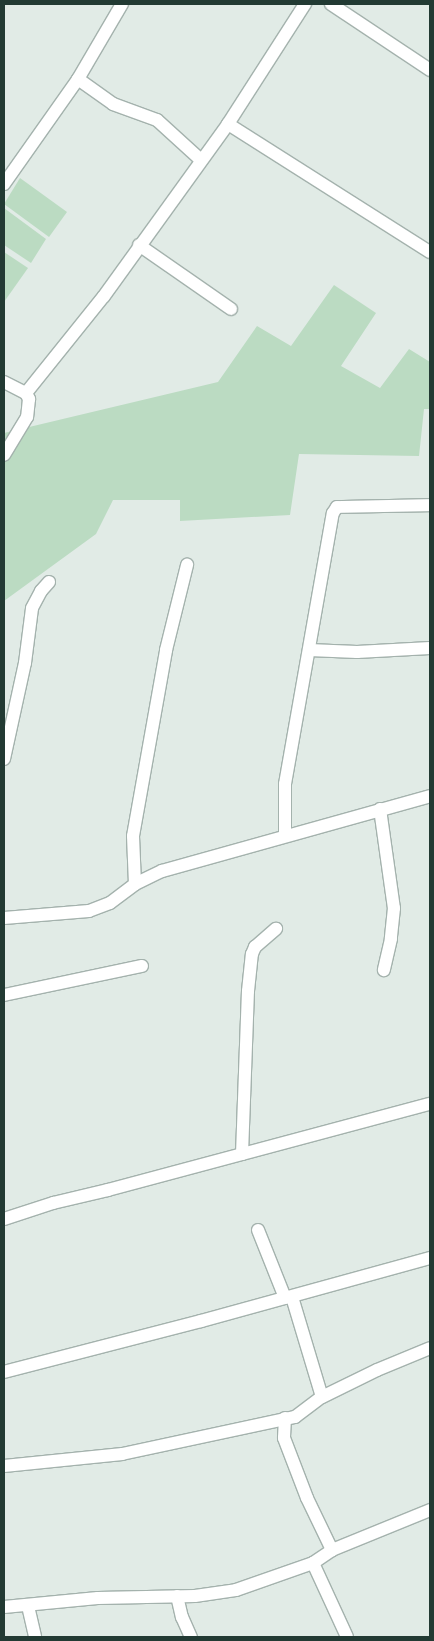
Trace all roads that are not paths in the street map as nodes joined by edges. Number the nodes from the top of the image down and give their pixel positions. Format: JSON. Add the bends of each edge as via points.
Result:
{"nodes":[{"id":1,"x":122,"y":4,"type":"edge"},
{"id":2,"x":305,"y":4,"type":"edge"},
{"id":3,"x":331,"y":4,"type":"edge"},
{"id":4,"x":430,"y":70,"type":"edge"},
{"id":5,"x":78,"y":78,"type":"junction"},
{"id":6,"x":228,"y":124,"type":"junction"},
{"id":7,"x":201,"y":160,"type":"junction"},
{"id":8,"x":4,"y":184,"type":"edge"},
{"id":9,"x":139,"y":245,"type":"junction"},
{"id":10,"x":430,"y":252,"type":"edge"},
{"id":11,"x":231,"y":309,"type":"dead end"},
{"id":12,"x":4,"y":382,"type":"edge"},
{"id":13,"x":26,"y":393,"type":"junction"},
{"id":14,"x":4,"y":455,"type":"edge"},
{"id":15,"x":430,"y":505,"type":"edge"},
{"id":16,"x":187,"y":565,"type":"dead end"},
{"id":17,"x":49,"y":582,"type":"dead end"},
{"id":18,"x":430,"y":648,"type":"edge"},
{"id":19,"x":309,"y":650,"type":"junction"},
{"id":20,"x":4,"y":759,"type":"edge"},
{"id":21,"x":430,"y":796,"type":"edge"},
{"id":22,"x":380,"y":809,"type":"junction"},
{"id":23,"x":284,"y":836,"type":"junction"},
{"id":24,"x":135,"y":884,"type":"junction"},
{"id":25,"x":4,"y":918,"type":"edge"},
{"id":26,"x":276,"y":929,"type":"dead end"},
{"id":27,"x":142,"y":966,"type":"dead end"},
{"id":28,"x":384,"y":970,"type":"dead end"},
{"id":29,"x":4,"y":995,"type":"edge"},
{"id":30,"x":430,"y":1104,"type":"edge"},
{"id":31,"x":242,"y":1154,"type":"junction"},
{"id":32,"x":4,"y":1219,"type":"edge"},
{"id":33,"x":258,"y":1230,"type":"dead end"},
{"id":34,"x":430,"y":1258,"type":"edge"},
{"id":35,"x":289,"y":1297,"type":"junction"},
{"id":36,"x":430,"y":1348,"type":"edge"},
{"id":37,"x":4,"y":1372,"type":"edge"},
{"id":38,"x":322,"y":1397,"type":"junction"},
{"id":39,"x":285,"y":1418,"type":"junction"},
{"id":40,"x":4,"y":1466,"type":"edge"},
{"id":41,"x":430,"y":1510,"type":"edge"},
{"id":42,"x":332,"y":1550,"type":"junction"},
{"id":43,"x":313,"y":1563,"type":"junction"},
{"id":44,"x":177,"y":1596,"type":"junction"},
{"id":45,"x":28,"y":1606,"type":"junction"},
{"id":46,"x":4,"y":1607,"type":"edge"},
{"id":47,"x":35,"y":1637,"type":"edge"},
{"id":48,"x":191,"y":1637,"type":"edge"},
{"id":49,"x":347,"y":1637,"type":"edge"}],
"edges":[{"from":1,"to":5,"type":"street"},
{"from":2,"to":6,"type":"street"},
{"from":3,"to":4,"type":"street"},
{"from":5,"to":7,"type":"street","via":[[113,104],[157,120]]},
{"from":5,"to":8,"type":"street"},
{"from":6,"to":7,"type":"street"},
{"from":6,"to":10,"type":"street"},
{"from":7,"to":9,"type":"street"},
{"from":9,"to":11,"type":"street"},
{"from":9,"to":13,"type":"street","via":[[104,296]]},
{"from":12,"to":13,"type":"street"},
{"from":13,"to":14,"type":"street","via":[[29,399],[27,417]]},
{"from":15,"to":19,"type":"street","via":[[337,507],[333,513]]},
{"from":16,"to":24,"type":"street","via":[[166,650],[133,836]]},
{"from":17,"to":20,"type":"street","via":[[40,591],[32,608],[22,681]]},
{"from":18,"to":19,"type":"street","via":[[357,652]]},
{"from":19,"to":23,"type":"street","via":[[285,784]]},
{"from":21,"to":22,"type":"street"},
{"from":22,"to":23,"type":"street"},
{"from":22,"to":28,"type":"street","via":[[394,908]]},
{"from":23,"to":24,"type":"street","via":[[162,871]]},
{"from":24,"to":25,"type":"street","via":[[110,903],[89,911]]},
{"from":26,"to":31,"type":"street","via":[[252,954]]},
{"from":27,"to":29,"type":"street"},
{"from":30,"to":31,"type":"street"},
{"from":31,"to":32,"type":"street","via":[[53,1203]]},
{"from":33,"to":35,"type":"street"},
{"from":34,"to":35,"type":"street"},
{"from":35,"to":37,"type":"street"},
{"from":35,"to":38,"type":"street"},
{"from":36,"to":38,"type":"street"},
{"from":38,"to":39,"type":"street","via":[[295,1416]]},
{"from":39,"to":40,"type":"street","via":[[122,1454]]},
{"from":39,"to":42,"type":"street","via":[[284,1438]]},
{"from":41,"to":42,"type":"street"},
{"from":42,"to":43,"type":"street"},
{"from":43,"to":44,"type":"street","via":[[236,1590]]},
{"from":43,"to":49,"type":"street"},
{"from":44,"to":45,"type":"street","via":[[98,1598]]},
{"from":44,"to":48,"type":"street"},
{"from":45,"to":46,"type":"street"},
{"from":45,"to":47,"type":"street"}]}
